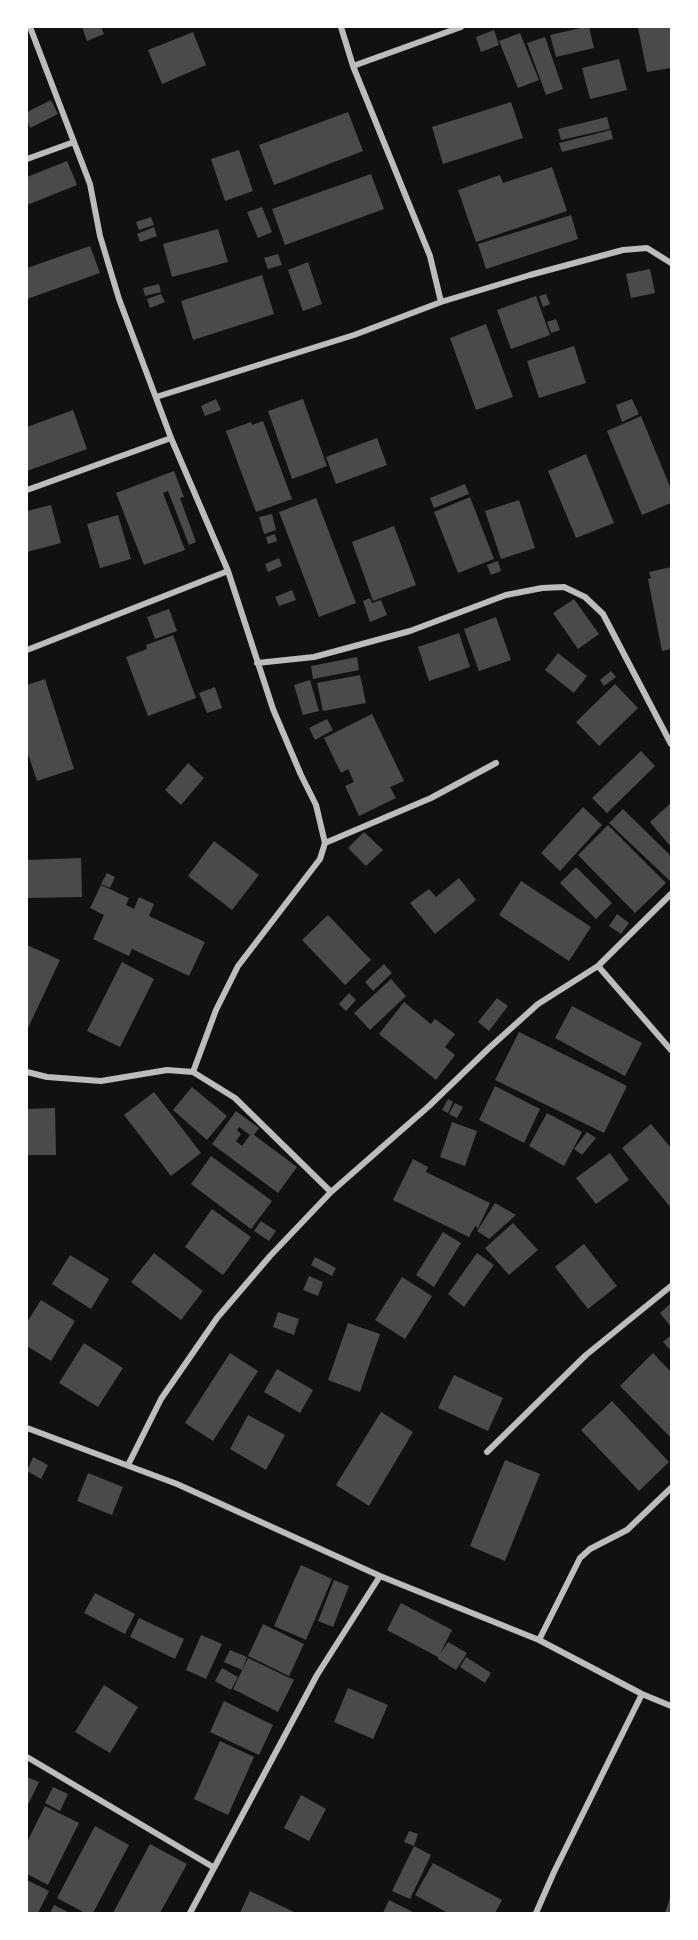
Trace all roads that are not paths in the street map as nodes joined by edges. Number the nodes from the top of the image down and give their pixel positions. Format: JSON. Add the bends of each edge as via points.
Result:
{"nodes":[{"id":1,"x":30,"y":27,"type":"edge"},
{"id":2,"x":341,"y":27,"type":"edge"},
{"id":3,"x":461,"y":27,"type":"edge"},
{"id":4,"x":353,"y":66,"type":"junction"},
{"id":5,"x":74,"y":142,"type":"junction"},
{"id":6,"x":27,"y":159,"type":"edge"},
{"id":7,"x":671,"y":263,"type":"edge"},
{"id":8,"x":441,"y":302,"type":"junction"},
{"id":9,"x":156,"y":397,"type":"junction"},
{"id":10,"x":171,"y":438,"type":"junction"},
{"id":11,"x":27,"y":490,"type":"edge"},
{"id":12,"x":228,"y":571,"type":"junction"},
{"id":13,"x":27,"y":650,"type":"edge"},
{"id":14,"x":257,"y":663,"type":"junction"},
{"id":15,"x":671,"y":744,"type":"edge"},
{"id":16,"x":496,"y":763,"type":"dead end"},
{"id":17,"x":325,"y":843,"type":"junction"},
{"id":18,"x":671,"y":894,"type":"edge"},
{"id":19,"x":598,"y":966,"type":"junction"},
{"id":20,"x":671,"y":1050,"type":"edge"},
{"id":21,"x":27,"y":1072,"type":"edge"},
{"id":22,"x":193,"y":1072,"type":"junction"},
{"id":23,"x":331,"y":1192,"type":"junction"},
{"id":24,"x":671,"y":1286,"type":"edge"},
{"id":25,"x":27,"y":1428,"type":"edge"},
{"id":26,"x":487,"y":1452,"type":"dead end"},
{"id":27,"x":128,"y":1465,"type":"junction"},
{"id":28,"x":671,"y":1488,"type":"edge"},
{"id":29,"x":380,"y":1576,"type":"junction"},
{"id":30,"x":539,"y":1640,"type":"junction"},
{"id":31,"x":642,"y":1694,"type":"junction"},
{"id":32,"x":671,"y":1706,"type":"edge"},
{"id":33,"x":27,"y":1756,"type":"edge"},
{"id":34,"x":213,"y":1867,"type":"junction"},
{"id":35,"x":189,"y":1913,"type":"edge"},
{"id":36,"x":536,"y":1913,"type":"edge"}],
"edges":[{"from":1,"to":5,"type":"street"},
{"from":2,"to":4,"type":"street"},
{"from":3,"to":4,"type":"street"},
{"from":4,"to":8,"type":"street","via":[[430,256]]},
{"from":5,"to":6,"type":"street"},
{"from":5,"to":9,"type":"street","via":[[90,184],[100,236],[119,299]]},
{"from":7,"to":8,"type":"street","via":[[647,248],[623,250]]},
{"from":8,"to":9,"type":"street","via":[[354,335]]},
{"from":9,"to":10,"type":"street"},
{"from":10,"to":11,"type":"street"},
{"from":10,"to":12,"type":"street"},
{"from":12,"to":13,"type":"street"},
{"from":12,"to":14,"type":"street"},
{"from":14,"to":15,"type":"street","via":[[314,657],[410,631],[506,595],[564,587],[585,597],[603,614]]},
{"from":14,"to":17,"type":"street","via":[[316,805]]},
{"from":16,"to":17,"type":"street","via":[[431,798]]},
{"from":17,"to":22,"type":"street","via":[[320,859],[238,966],[216,1010]]},
{"from":18,"to":19,"type":"street"},
{"from":19,"to":20,"type":"street"},
{"from":19,"to":23,"type":"street","via":[[538,1004]]},
{"from":21,"to":22,"type":"street","via":[[101,1081],[167,1070]]},
{"from":22,"to":23,"type":"street","via":[[235,1098]]},
{"from":23,"to":27,"type":"street","via":[[216,1318],[161,1399]]},
{"from":24,"to":26,"type":"street","via":[[586,1355]]},
{"from":25,"to":27,"type":"street"},
{"from":27,"to":29,"type":"street"},
{"from":28,"to":30,"type":"street","via":[[627,1530],[580,1558]]},
{"from":29,"to":30,"type":"street"},
{"from":29,"to":34,"type":"street","via":[[317,1675]]},
{"from":30,"to":31,"type":"street"},
{"from":31,"to":32,"type":"street"},
{"from":31,"to":36,"type":"street"},
{"from":33,"to":34,"type":"street"},
{"from":34,"to":35,"type":"street"}]}
